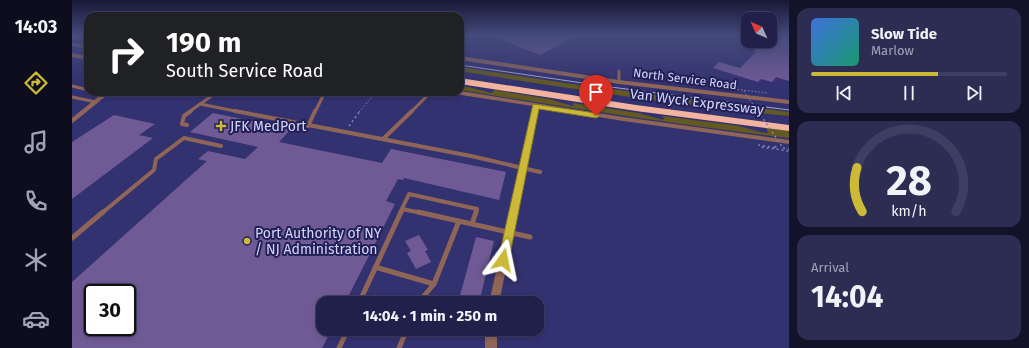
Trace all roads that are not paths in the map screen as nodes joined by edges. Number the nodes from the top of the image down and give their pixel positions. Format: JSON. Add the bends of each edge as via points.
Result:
{"nodes":[{"id":1,"x":72,"y":55,"type":"edge"},
{"id":2,"x":84,"y":57,"type":"edge"},
{"id":3,"x":464,"y":59,"type":"edge"},
{"id":4,"x":619,"y":71,"type":"dead end"},
{"id":5,"x":464,"y":75,"type":"edge"},
{"id":6,"x":464,"y":82,"type":"edge"},
{"id":7,"x":619,"y":82,"type":"junction"},
{"id":8,"x":72,"y":86,"type":"edge"},
{"id":9,"x":84,"y":89,"type":"edge"},
{"id":10,"x":464,"y":94,"type":"edge"},
{"id":11,"x":103,"y":96,"type":"edge"},
{"id":12,"x":211,"y":96,"type":"edge"},
{"id":13,"x":323,"y":96,"type":"edge"},
{"id":14,"x":427,"y":96,"type":"edge"},
{"id":15,"x":72,"y":97,"type":"edge"},
{"id":16,"x":96,"y":102,"type":"junction"},
{"id":17,"x":789,"y":102,"type":"edge"},
{"id":18,"x":200,"y":104,"type":"junction"},
{"id":19,"x":536,"y":106,"type":"junction"},
{"id":20,"x":789,"y":120,"type":"edge"},
{"id":21,"x":72,"y":121,"type":"edge"},
{"id":22,"x":187,"y":124,"type":"dead end"},
{"id":23,"x":308,"y":126,"type":"junction"},
{"id":24,"x":789,"y":128,"type":"edge"},
{"id":25,"x":383,"y":139,"type":"junction"},
{"id":26,"x":789,"y":142,"type":"edge"},
{"id":27,"x":221,"y":146,"type":"dead end"},
{"id":28,"x":522,"y":169,"type":"junction"},
{"id":29,"x":540,"y":172,"type":"dead end"},
{"id":30,"x":402,"y":209,"type":"junction"},
{"id":31,"x":459,"y":222,"type":"junction"},
{"id":32,"x":472,"y":224,"type":"junction"},
{"id":33,"x":509,"y":233,"type":"junction"},
{"id":34,"x":530,"y":237,"type":"dead end"},
{"id":35,"x":72,"y":238,"type":"edge"},
{"id":36,"x":375,"y":267,"type":"junction"},
{"id":37,"x":434,"y":284,"type":"junction"},
{"id":38,"x":363,"y":296,"type":"edge"},
{"id":39,"x":424,"y":296,"type":"edge"},
{"id":40,"x":496,"y":296,"type":"edge"},
{"id":41,"x":345,"y":336,"type":"edge"},
{"id":42,"x":404,"y":336,"type":"edge"},
{"id":43,"x":491,"y":336,"type":"edge"},
{"id":44,"x":339,"y":348,"type":"edge"},
{"id":45,"x":398,"y":348,"type":"edge"},
{"id":46,"x":491,"y":348,"type":"edge"}],
"edges":[{"from":1,"to":2,"type":"street"},
{"from":3,"to":7,"type":"street","name":"North Service Road"},
{"from":4,"to":7,"type":"lane"},
{"from":5,"to":20,"type":"highway","name":"Van Wyck Expressway"},
{"from":6,"to":24,"type":"highway","name":"Van Wyck Expressway"},
{"from":7,"to":17,"type":"street","name":"North Service Road"},
{"from":8,"to":9,"type":"lane"},
{"from":10,"to":19,"type":"street"},
{"from":11,"to":16,"type":"street"},
{"from":12,"to":18,"type":"lane"},
{"from":13,"to":23,"type":"lane"},
{"from":14,"to":25,"type":"lane"},
{"from":15,"to":16,"type":"lane"},
{"from":16,"to":21,"type":"street"},
{"from":18,"to":22,"type":"lane","via":[[184,116],[182,124]]},
{"from":18,"to":23,"type":"lane"},
{"from":19,"to":26,"type":"street"},
{"from":19,"to":28,"type":"street"},
{"from":23,"to":25,"type":"lane"},
{"from":25,"to":28,"type":"lane"},
{"from":27,"to":35,"type":"lane","via":[[184,138],[156,160],[154,170]]},
{"from":28,"to":29,"type":"lane"},
{"from":28,"to":33,"type":"street"},
{"from":30,"to":31,"type":"lane"},
{"from":30,"to":32,"type":"lane","via":[[409,194],[478,209]]},
{"from":30,"to":36,"type":"lane"},
{"from":31,"to":32,"type":"lane"},
{"from":31,"to":37,"type":"lane"},
{"from":32,"to":33,"type":"lane"},
{"from":33,"to":34,"type":"lane"},
{"from":33,"to":40,"type":"street"},
{"from":36,"to":37,"type":"lane"},
{"from":36,"to":38,"type":"lane"},
{"from":37,"to":39,"type":"lane"},
{"from":41,"to":44,"type":"lane"},
{"from":42,"to":45,"type":"lane"},
{"from":43,"to":46,"type":"street"}]}
